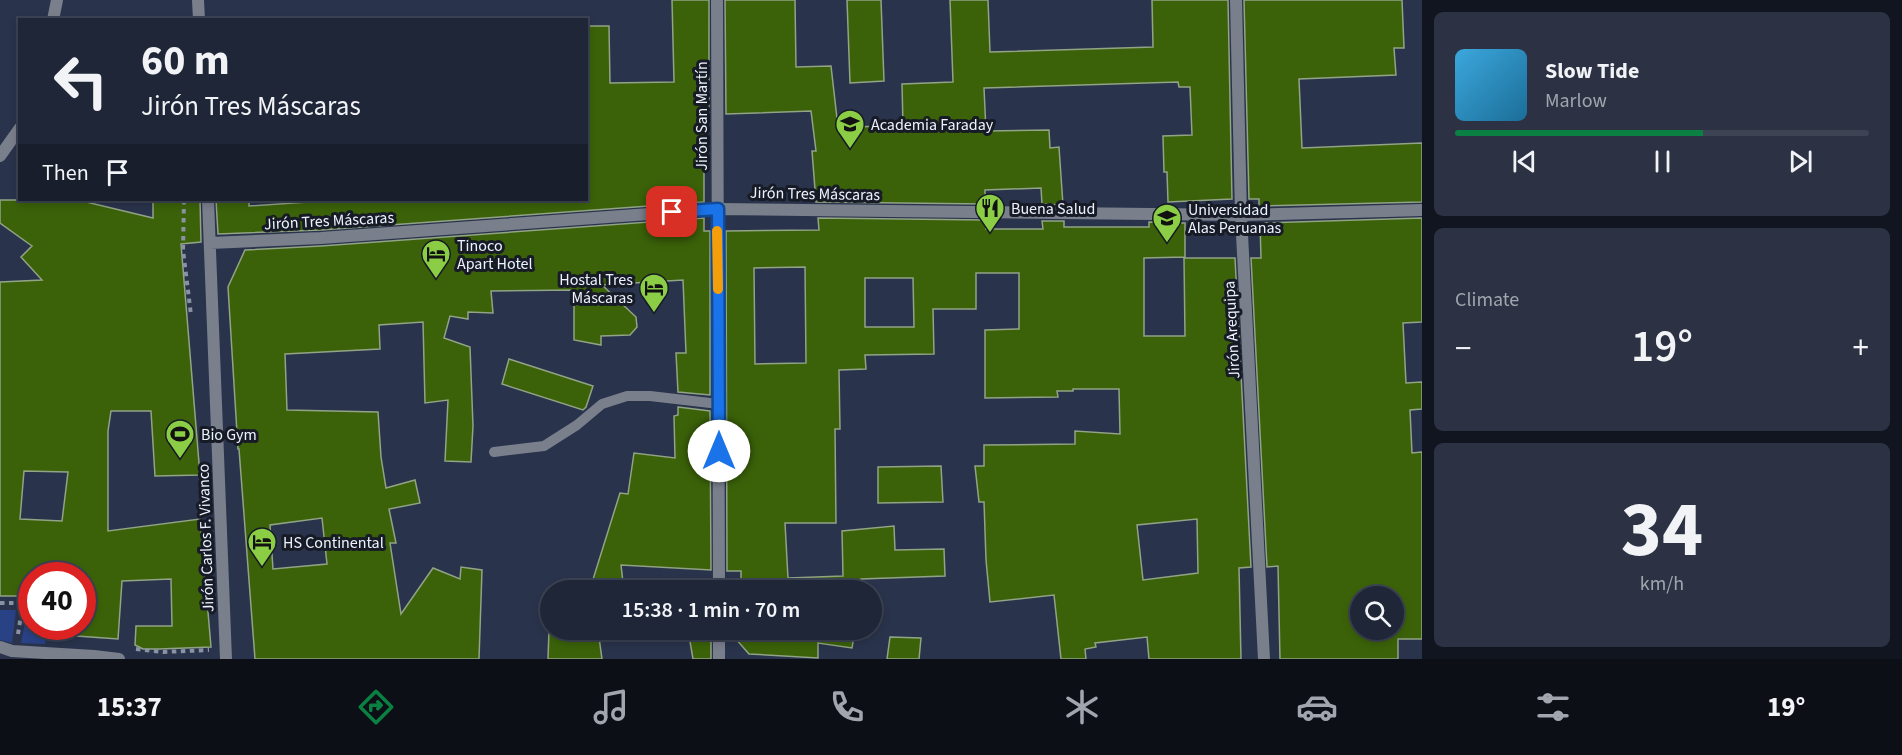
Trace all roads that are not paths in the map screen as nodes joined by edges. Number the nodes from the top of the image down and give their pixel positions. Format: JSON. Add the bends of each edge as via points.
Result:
{"nodes":[{"id":1,"x":57,"y":0,"type":"edge"},
{"id":2,"x":198,"y":0,"type":"edge"},
{"id":3,"x":717,"y":0,"type":"edge"},
{"id":4,"x":1236,"y":0,"type":"edge"},
{"id":5,"x":53,"y":18,"type":"edge"},
{"id":6,"x":199,"y":18,"type":"edge"},
{"id":7,"x":18,"y":131,"type":"edge"},
{"id":8,"x":0,"y":156,"type":"edge"},
{"id":9,"x":208,"y":201,"type":"edge"},
{"id":10,"x":718,"y":209,"type":"junction"},
{"id":11,"x":1422,"y":210,"type":"edge"},
{"id":12,"x":1241,"y":215,"type":"junction"},
{"id":13,"x":210,"y":243,"type":"junction"},
{"id":14,"x":719,"y":404,"type":"junction"},
{"id":15,"x":494,"y":452,"type":"dead end"},
{"id":16,"x":719,"y":580,"type":"edge"},
{"id":17,"x":718,"y":640,"type":"edge"},
{"id":18,"x":0,"y":647,"type":"edge"},
{"id":19,"x":118,"y":659,"type":"edge"},
{"id":20,"x":226,"y":659,"type":"edge"},
{"id":21,"x":718,"y":659,"type":"edge"},
{"id":22,"x":1264,"y":659,"type":"edge"}],
"edges":[{"from":1,"to":5,"type":"street"},
{"from":2,"to":6,"type":"street"},
{"from":3,"to":10,"type":"street","name":"Jirón San Martín"},
{"from":4,"to":12,"type":"street","name":"Jirón Arequipa"},
{"from":7,"to":8,"type":"street"},
{"from":9,"to":13,"type":"street","name":"Jirón Carlos F. Vivanco"},
{"from":10,"to":12,"type":"street","name":"Jirón Tres Máscaras"},
{"from":10,"to":13,"type":"street","name":"Jirón Tres Máscaras"},
{"from":10,"to":14,"type":"street","name":"Jirón San Martín"},
{"from":11,"to":12,"type":"street","name":"Jirón Tres Máscaras"},
{"from":12,"to":22,"type":"street","name":"Jirón Arequipa"},
{"from":13,"to":20,"type":"street","name":"Jirón Carlos F. Vivanco"},
{"from":14,"to":15,"type":"lane","via":[[627,396],[602,404],[544,446]]},
{"from":14,"to":16,"type":"street","name":"Jirón San Martín"},
{"from":17,"to":21,"type":"street"},
{"from":18,"to":19,"type":"street"}]}
